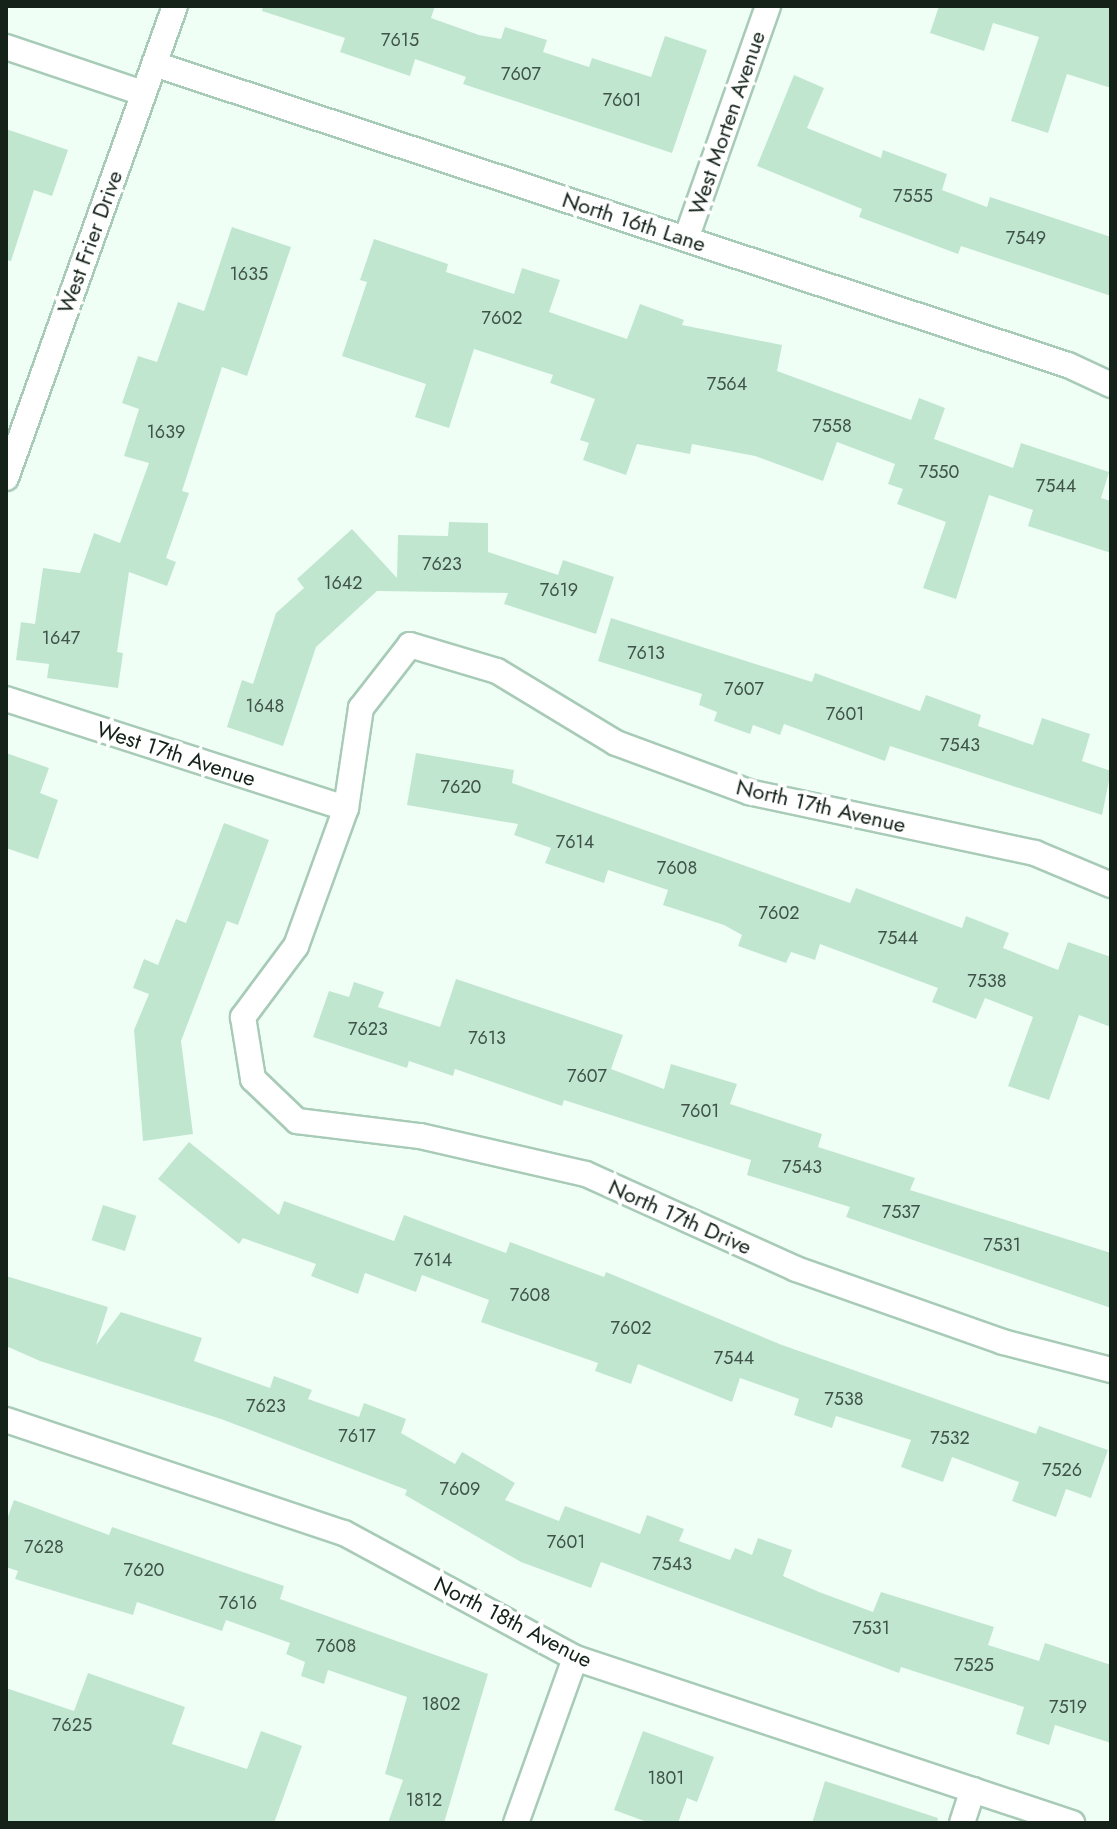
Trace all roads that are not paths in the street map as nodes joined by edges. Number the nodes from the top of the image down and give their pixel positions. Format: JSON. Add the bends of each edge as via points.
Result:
{"nodes":[{"id":1,"x":175,"y":6,"type":"edge"},
{"id":2,"x":768,"y":6,"type":"edge"},
{"id":3,"x":6,"y":47,"type":"edge"},
{"id":4,"x":154,"y":64,"type":"junction"},
{"id":5,"x":143,"y":93,"type":"junction"},
{"id":6,"x":686,"y":239,"type":"junction"},
{"id":7,"x":1111,"y":385,"type":"edge"},
{"id":8,"x":6,"y":478,"type":"edge"},
{"id":9,"x":6,"y":699,"type":"edge"},
{"id":10,"x":346,"y":808,"type":"junction"},
{"id":11,"x":1111,"y":885,"type":"edge"},
{"id":12,"x":1111,"y":1370,"type":"edge"},
{"id":13,"x":6,"y":1420,"type":"edge"},
{"id":14,"x":575,"y":1658,"type":"junction"},
{"id":15,"x":973,"y":1790,"type":"junction"},
{"id":16,"x":516,"y":1823,"type":"edge"},
{"id":17,"x":962,"y":1823,"type":"edge"},
{"id":18,"x":1072,"y":1823,"type":"edge"}],
"edges":[{"from":1,"to":4,"type":"street","name":"West Frier Drive"},
{"from":2,"to":6,"type":"street","name":"West Morten Avenue"},
{"from":3,"to":5,"type":"street"},
{"from":4,"to":5,"type":"street","name":"West Frier Drive"},
{"from":4,"to":6,"type":"street","name":"North 16th Lane"},
{"from":5,"to":8,"type":"street","name":"West Frier Drive"},
{"from":6,"to":7,"type":"street","name":"North 16th Lane","via":[[1068,365]]},
{"from":9,"to":10,"type":"street","name":"West 17th Avenue"},
{"from":10,"to":11,"type":"street","name":"North 17th Avenue","via":[[361,708],[410,645],[497,671],[616,743],[749,792],[1035,853]]},
{"from":10,"to":12,"type":"street","name":"North 17th Drive","via":[[296,946],[243,1017],[253,1079],[297,1121],[420,1136],[586,1174],[796,1269],[1003,1342]]},
{"from":13,"to":14,"type":"street","name":"North 18th Avenue","via":[[344,1533]]},
{"from":14,"to":15,"type":"street","name":"North 18th Avenue"},
{"from":14,"to":16,"type":"street"},
{"from":15,"to":17,"type":"street"},
{"from":15,"to":18,"type":"street","name":"North 18th Avenue"}]}
